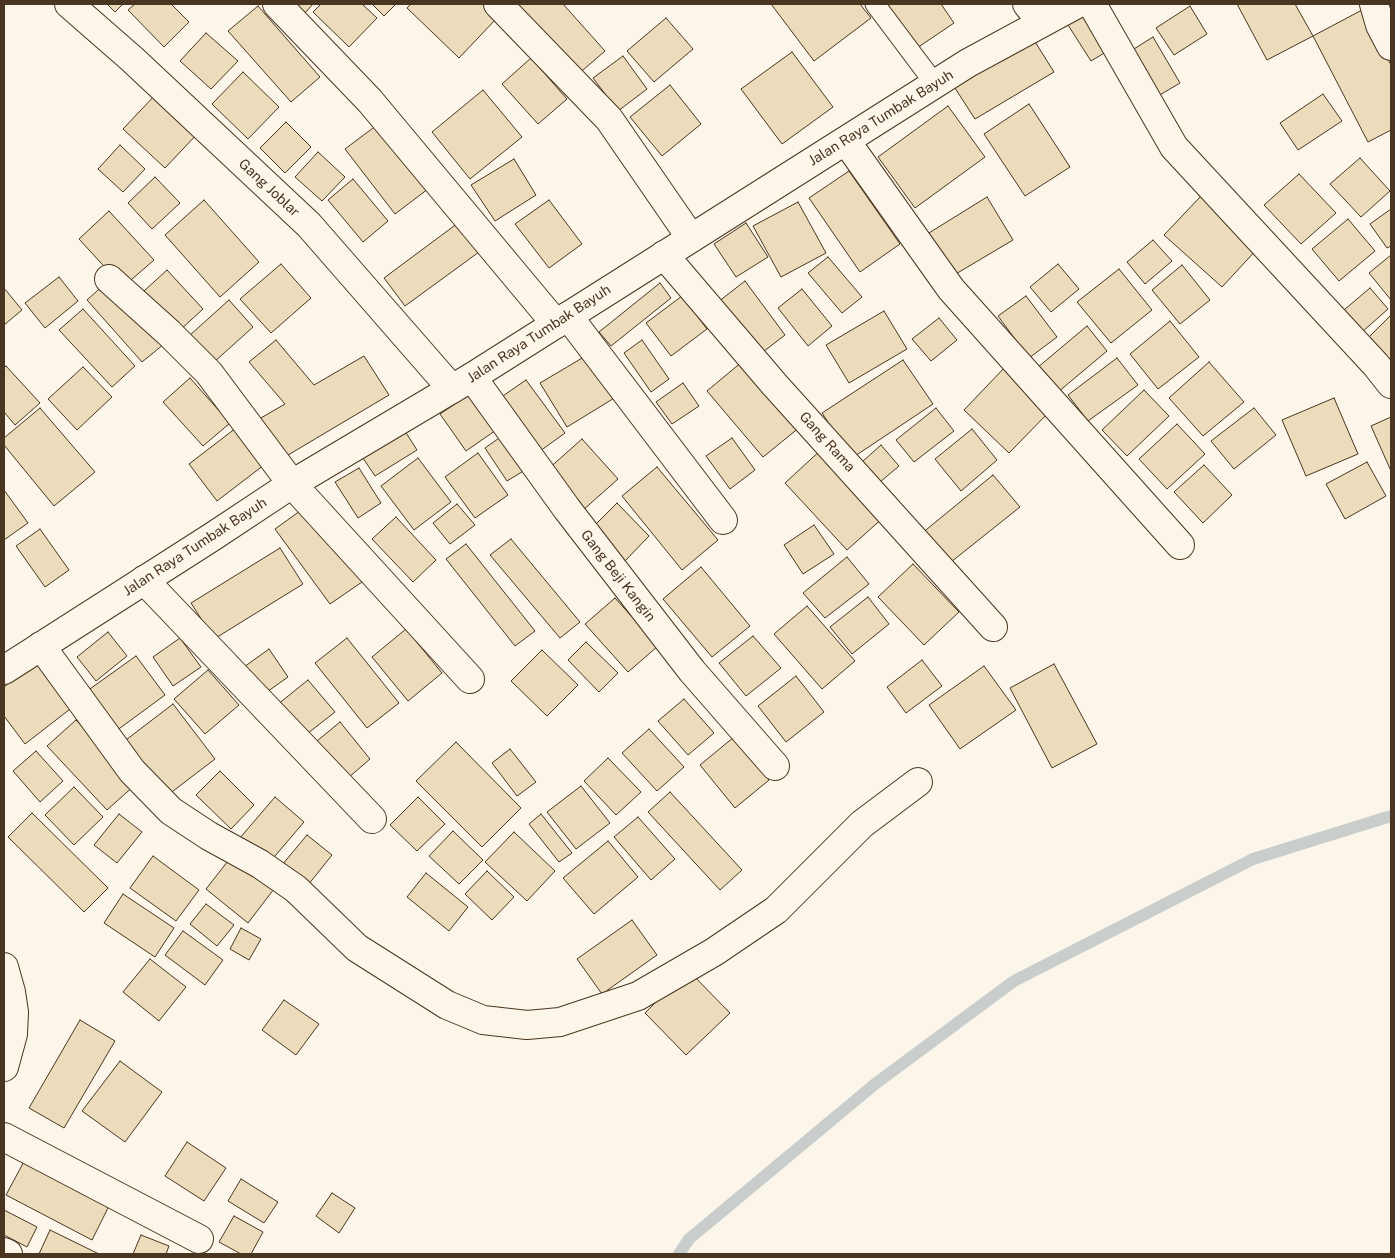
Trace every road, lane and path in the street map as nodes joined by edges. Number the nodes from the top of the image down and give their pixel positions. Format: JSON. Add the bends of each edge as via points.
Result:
{"nodes":[{"id":1,"x":69,"y":4,"type":"edge"},
{"id":2,"x":277,"y":4,"type":"edge"},
{"id":3,"x":498,"y":4,"type":"edge"},
{"id":4,"x":875,"y":4,"type":"edge"},
{"id":5,"x":1077,"y":4,"type":"edge"},
{"id":6,"x":1092,"y":4,"type":"edge"},
{"id":7,"x":1374,"y":4,"type":"edge"},
{"id":8,"x":1034,"y":13,"type":"edge"},
{"id":9,"x":1391,"y":46,"type":"edge"},
{"id":10,"x":935,"y":84,"type":"junction"},
{"id":11,"x":846,"y":141,"type":"junction"},
{"id":12,"x":691,"y":238,"type":"junction"},
{"id":13,"x":664,"y":255,"type":"junction"},
{"id":14,"x":109,"y":279,"type":"dead end"},
{"id":15,"x":562,"y":320,"type":"junction"},
{"id":16,"x":462,"y":383,"type":"junction"},
{"id":17,"x":1391,"y":384,"type":"edge"},
{"id":18,"x":292,"y":484,"type":"junction"},
{"id":19,"x":723,"y":520,"type":"dead end"},
{"id":20,"x":1180,"y":545,"type":"dead end"},
{"id":21,"x":144,"y":580,"type":"junction"},
{"id":22,"x":993,"y":627,"type":"dead end"},
{"id":23,"x":41,"y":646,"type":"junction"},
{"id":24,"x":4,"y":670,"type":"edge"},
{"id":25,"x":470,"y":679,"type":"dead end"},
{"id":26,"x":775,"y":766,"type":"dead end"},
{"id":27,"x":918,"y":782,"type":"dead end"},
{"id":28,"x":372,"y":819,"type":"dead end"},
{"id":29,"x":4,"y":967,"type":"edge"},
{"id":30,"x":4,"y":1067,"type":"edge"},
{"id":31,"x":4,"y":1137,"type":"edge"},
{"id":32,"x":199,"y":1239,"type":"dead end"},
{"id":33,"x":4,"y":1252,"type":"edge"},
{"id":34,"x":8,"y":1254,"type":"edge"}],
"edges":[{"from":1,"to":16,"type":"street","name":"Gang Joblar","via":[[309,226]]},
{"from":2,"to":15,"type":"street","via":[[370,101]]},
{"from":3,"to":12,"type":"street","via":[[609,119]]},
{"from":4,"to":10,"type":"lane"},
{"from":5,"to":8,"type":"street","name":"Jalan Raya Tumbak Bayuh"},
{"from":6,"to":17,"type":"street","via":[[1174,147]]},
{"from":7,"to":9,"type":"street"},
{"from":8,"to":10,"type":"street","name":"Jalan Raya Tumbak Bayuh","via":[[968,64]]},
{"from":10,"to":11,"type":"street","name":"Jalan Raya Tumbak Bayuh"},
{"from":11,"to":12,"type":"street","name":"Jalan Raya Tumbak Bayuh"},
{"from":11,"to":20,"type":"street","via":[[951,289]]},
{"from":12,"to":13,"type":"street","name":"Jalan Raya Tumbak Bayuh"},
{"from":13,"to":15,"type":"street","name":"Jalan Raya Tumbak Bayuh"},
{"from":13,"to":22,"type":"street","name":"Gang Rama","via":[[774,384]]},
{"from":14,"to":18,"type":"street","via":[[209,373]]},
{"from":15,"to":16,"type":"street","name":"Jalan Raya Tumbak Bayuh"},
{"from":15,"to":19,"type":"street"},
{"from":16,"to":18,"type":"street","name":"Jalan Raya Tumbak Bayuh"},
{"from":16,"to":26,"type":"street","name":"Gang Beji Kangin","via":[[567,509],[692,671]]},
{"from":18,"to":21,"type":"street","name":"Jalan Raya Tumbak Bayuh"},
{"from":18,"to":25,"type":"street"},
{"from":21,"to":23,"type":"street","name":"Jalan Raya Tumbak Bayuh"},
{"from":21,"to":28,"type":"street"},
{"from":23,"to":24,"type":"street","name":"Jalan Raya Tumbak Bayuh"},
{"from":23,"to":27,"type":"street","via":[[132,771],[171,811],[296,889],[358,948],[447,1005],[483,1020],[527,1025],[560,1022],[638,996],[714,952],[776,910],[862,824]]},
{"from":29,"to":30,"type":"street","via":[[14,1012],[13,1034]]},
{"from":31,"to":32,"type":"street"},
{"from":33,"to":34,"type":"street"}]}
